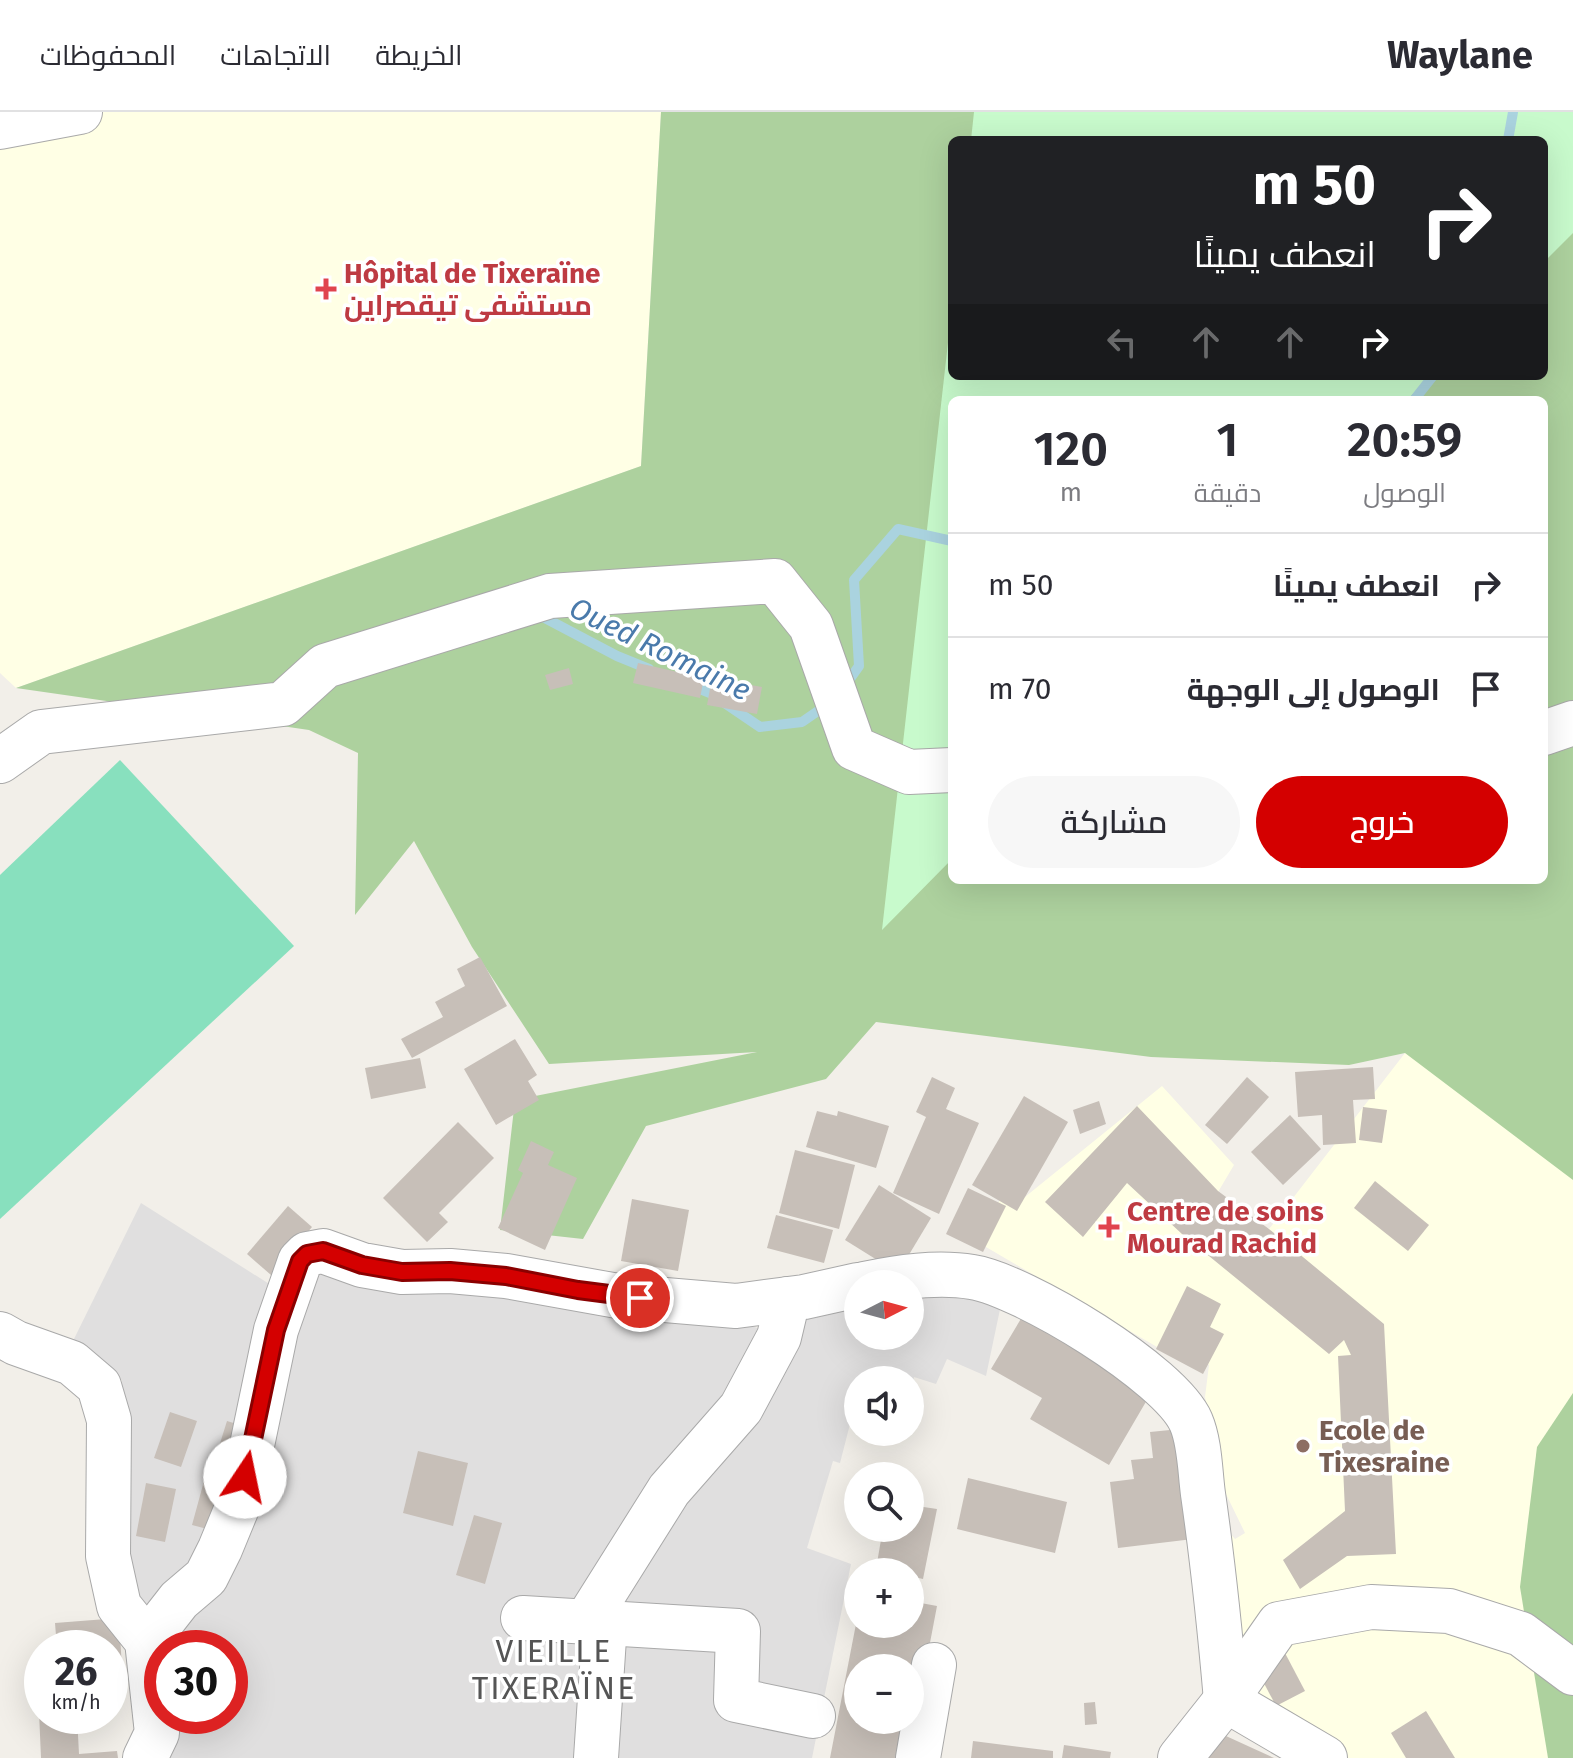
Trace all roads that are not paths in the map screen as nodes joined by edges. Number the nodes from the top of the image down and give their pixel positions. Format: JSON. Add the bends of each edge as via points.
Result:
{"nodes":[{"id":1,"x":80,"y":112,"type":"edge"},
{"id":2,"x":0,"y":127,"type":"edge"},
{"id":3,"x":1573,"y":723,"type":"edge"},
{"id":4,"x":1548,"y":732,"type":"edge"},
{"id":5,"x":0,"y":761,"type":"edge"},
{"id":6,"x":948,"y":770,"type":"edge"},
{"id":7,"x":924,"y":1275,"type":"edge"},
{"id":8,"x":844,"y":1288,"type":"edge"},
{"id":9,"x":788,"y":1299,"type":"junction"},
{"id":10,"x":0,"y":1334,"type":"edge"},
{"id":11,"x":523,"y":1618,"type":"dead end"},
{"id":12,"x":596,"y":1622,"type":"junction"},
{"id":13,"x":156,"y":1630,"type":"edge"},
{"id":14,"x":144,"y":1637,"type":"edge"},
{"id":15,"x":934,"y":1665,"type":"dead end"},
{"id":16,"x":1573,"y":1673,"type":"edge"},
{"id":17,"x":1226,"y":1700,"type":"junction"},
{"id":18,"x":813,"y":1716,"type":"dead end"},
{"id":19,"x":596,"y":1758,"type":"edge"},
{"id":20,"x":918,"y":1758,"type":"edge"},
{"id":21,"x":1180,"y":1758,"type":"edge"},
{"id":22,"x":1325,"y":1758,"type":"edge"}],
"edges":[{"from":1,"to":2,"type":"street"},
{"from":3,"to":4,"type":"street"},
{"from":5,"to":6,"type":"street","via":[[41,732],[283,704],[325,666],[550,596],[775,581],[811,626],[854,748],[909,772]]},
{"from":7,"to":17,"type":"street","via":[[970,1276],[1038,1302],[1142,1367],[1174,1397],[1191,1423],[1199,1462]]},
{"from":8,"to":9,"type":"street"},
{"from":9,"to":12,"type":"street","via":[[779,1337],[741,1408],[669,1490]]},
{"from":9,"to":13,"type":"street","via":[[736,1306],[631,1297],[506,1276],[402,1272],[323,1251],[307,1254],[276,1330],[241,1498],[206,1577]]},
{"from":10,"to":14,"type":"street","via":[[72,1363],[99,1386],[109,1420],[108,1556],[119,1606]]},
{"from":11,"to":12,"type":"street"},
{"from":12,"to":18,"type":"street","via":[[738,1631],[736,1700]]},
{"from":12,"to":19,"type":"street"},
{"from":15,"to":20,"type":"street"},
{"from":16,"to":17,"type":"street","via":[[1521,1634],[1449,1611],[1371,1607],[1279,1624]]},
{"from":17,"to":21,"type":"street"},
{"from":17,"to":22,"type":"street"}]}
